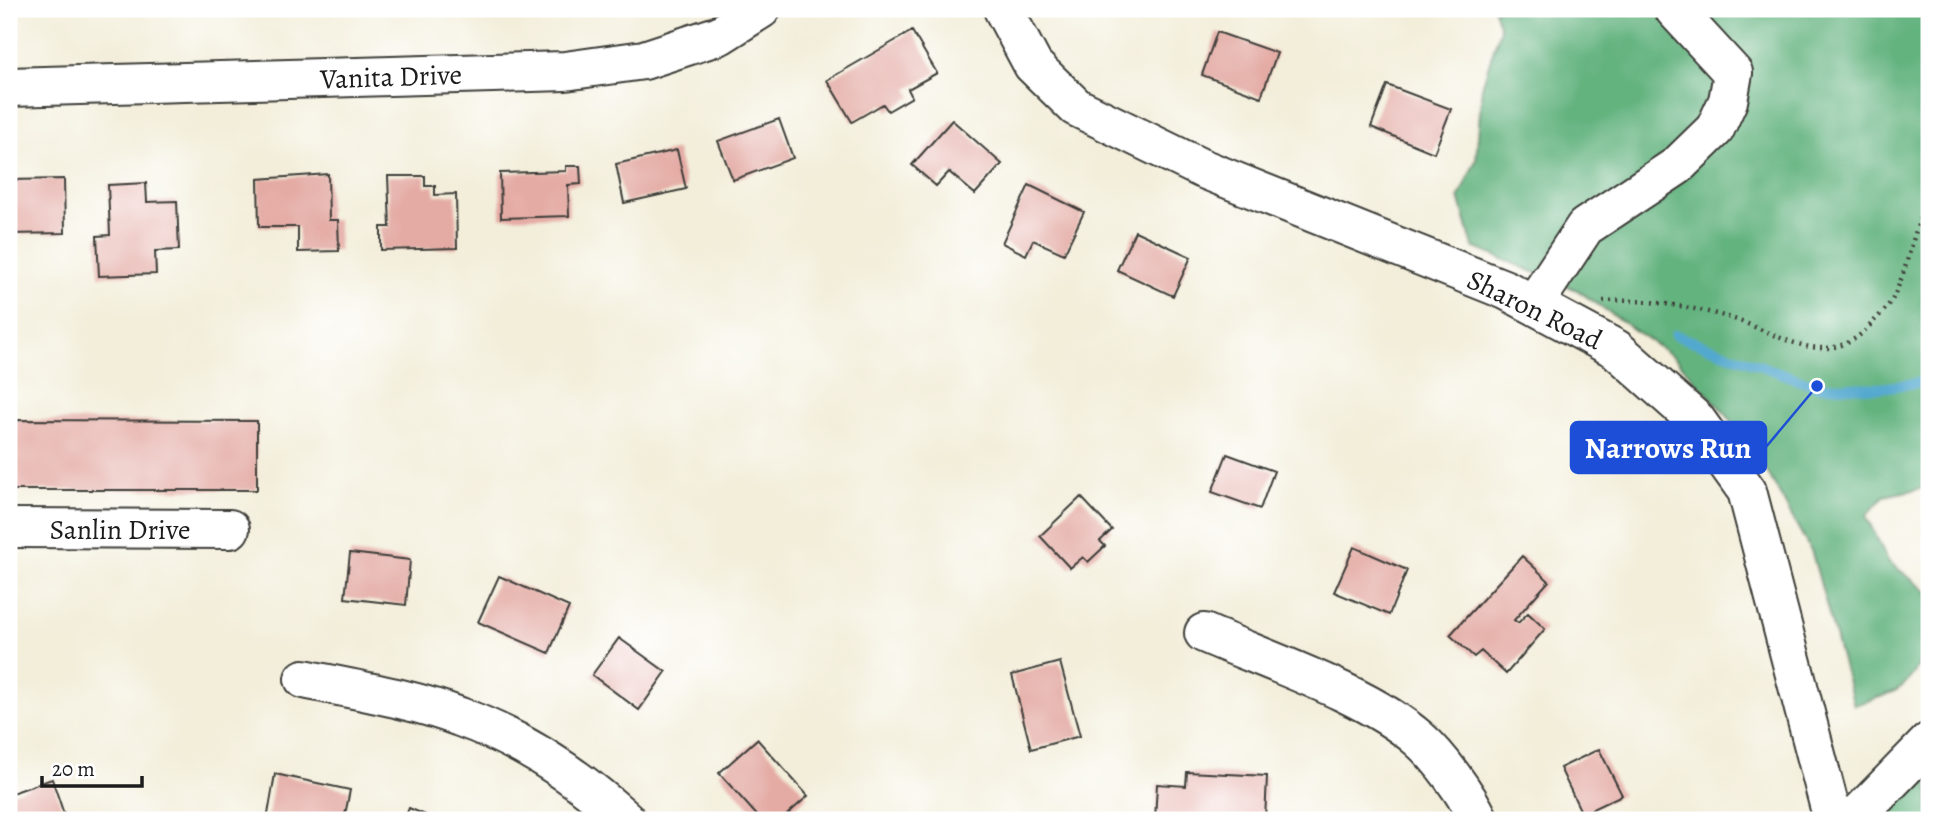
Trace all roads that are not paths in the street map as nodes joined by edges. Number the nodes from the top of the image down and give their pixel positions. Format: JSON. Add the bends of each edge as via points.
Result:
{"nodes":[{"id":1,"x":761,"y":9,"type":"edge"},
{"id":2,"x":1003,"y":9,"type":"edge"},
{"id":3,"x":1674,"y":9,"type":"edge"},
{"id":4,"x":9,"y":87,"type":"edge"},
{"id":5,"x":1534,"y":304,"type":"junction"},
{"id":6,"x":9,"y":528,"type":"edge"},
{"id":7,"x":230,"y":529,"type":"dead end"},
{"id":8,"x":1204,"y":633,"type":"dead end"},
{"id":9,"x":304,"y":679,"type":"dead end"},
{"id":10,"x":1929,"y":742,"type":"edge"},
{"id":11,"x":626,"y":820,"type":"edge"},
{"id":12,"x":1479,"y":820,"type":"edge"},
{"id":13,"x":1833,"y":820,"type":"edge"},
{"id":14,"x":1853,"y":820,"type":"edge"}],
"edges":[{"from":1,"to":4,"type":"street","name":"Vanita Drive","via":[[720,35],[644,60],[565,71]]},
{"from":2,"to":5,"type":"street","name":"Sharon Road","via":[[1033,65],[1076,107],[1201,168]]},
{"from":3,"to":5,"type":"street","via":[[1733,73],[1728,101],[1715,129],[1676,166],[1586,227]]},
{"from":5,"to":13,"type":"street","name":"Sharon Road","via":[[1616,349],[1696,420],[1747,491]]},
{"from":6,"to":7,"type":"street","name":"Sanlin Drive"},
{"from":8,"to":12,"type":"street","via":[[1396,721],[1422,740]]},
{"from":9,"to":11,"type":"street","via":[[418,704],[505,736],[593,790]]},
{"from":10,"to":14,"type":"street"}]}
